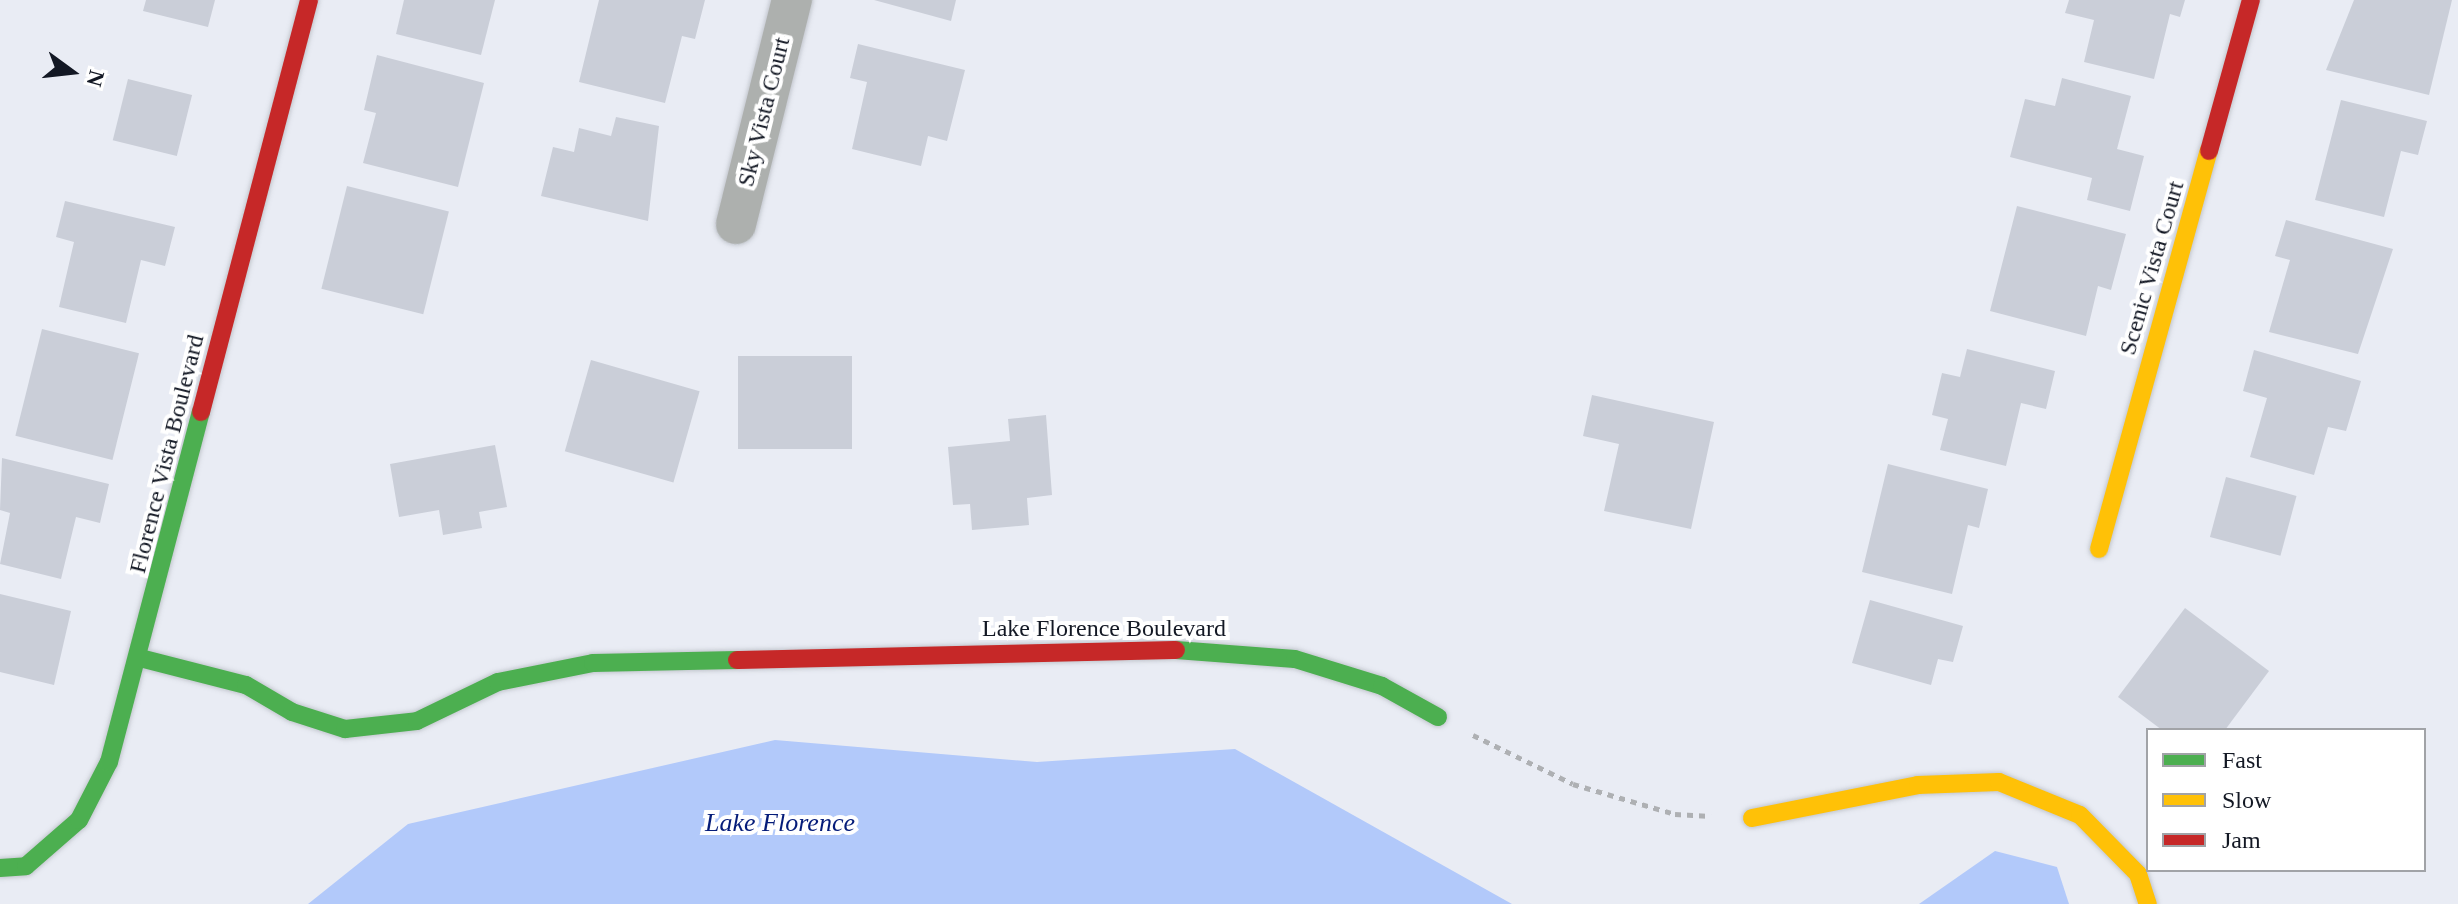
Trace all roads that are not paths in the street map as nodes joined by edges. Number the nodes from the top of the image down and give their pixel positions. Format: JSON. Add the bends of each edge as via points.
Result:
{"nodes":[{"id":1,"x":309,"y":0,"type":"edge"},
{"id":2,"x":792,"y":0,"type":"edge"},
{"id":3,"x":2251,"y":0,"type":"edge"},
{"id":4,"x":736,"y":224,"type":"dead end"},
{"id":5,"x":2099,"y":549,"type":"dead end"},
{"id":6,"x":140,"y":658,"type":"junction"},
{"id":7,"x":1438,"y":717,"type":"road end"},
{"id":8,"x":1752,"y":818,"type":"road end"},
{"id":9,"x":0,"y":868,"type":"edge"},
{"id":10,"x":2148,"y":904,"type":"edge"}],
"edges":[{"from":1,"to":6,"type":"street","name":"Florence Vista Boulevard"},
{"from":2,"to":4,"type":"street","name":"Sky Vista Court"},
{"from":3,"to":5,"type":"street","name":"Scenic Vista Court"},
{"from":6,"to":7,"type":"street","name":"Lake Florence Boulevard","via":[[246,685],[292,712],[345,729],[417,721],[498,682],[593,663],[1199,649],[1295,659],[1382,686]]},
{"from":6,"to":9,"type":"street","name":"Florence Vista Boulevard","via":[[109,762],[79,820],[26,866]]},
{"from":8,"to":10,"type":"street","via":[[1918,785],[1999,782],[2080,815],[2138,874]]}]}
